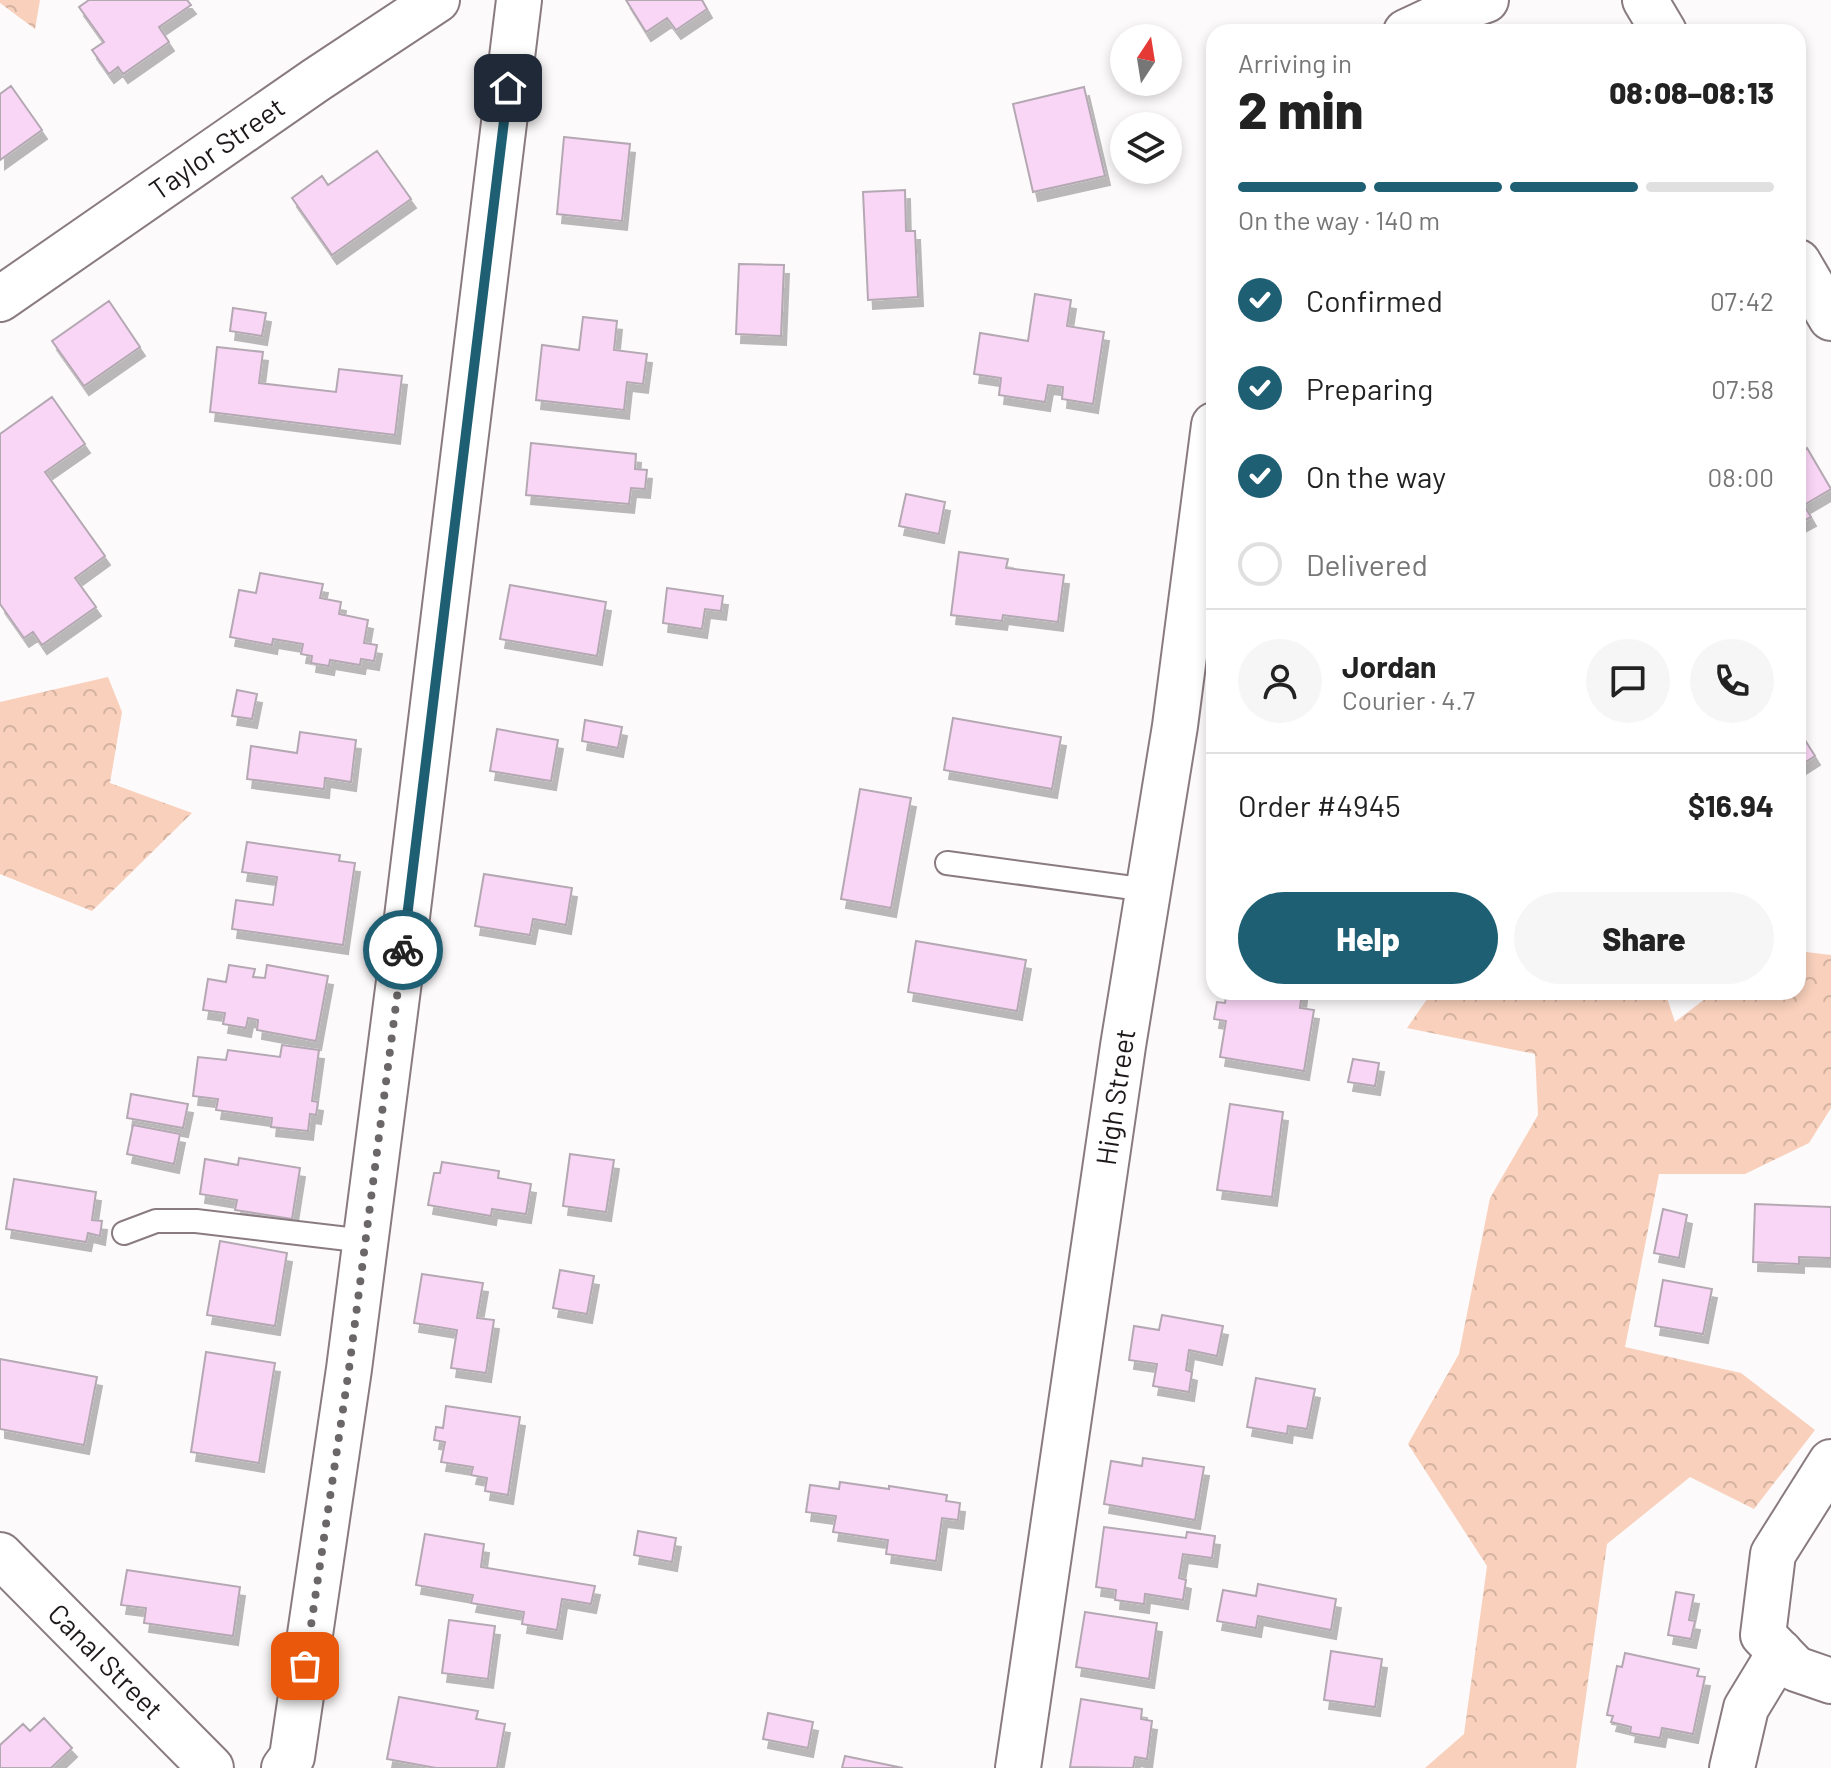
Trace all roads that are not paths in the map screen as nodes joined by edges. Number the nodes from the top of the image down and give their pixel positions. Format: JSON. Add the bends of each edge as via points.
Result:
{"nodes":[{"id":1,"x":437,"y":0,"type":"edge"},
{"id":2,"x":519,"y":0,"type":"edge"},
{"id":3,"x":1486,"y":0,"type":"edge"},
{"id":4,"x":1645,"y":0,"type":"edge"},
{"id":5,"x":1423,"y":24,"type":"edge"},
{"id":6,"x":1659,"y":24,"type":"edge"},
{"id":7,"x":1806,"y":276,"type":"edge"},
{"id":8,"x":0,"y":299,"type":"edge"},
{"id":9,"x":1831,"y":318,"type":"edge"},
{"id":10,"x":1206,"y":487,"type":"edge"},
{"id":11,"x":947,"y":863,"type":"dead end"},
{"id":12,"x":1148,"y":890,"type":"junction"},
{"id":13,"x":124,"y":1233,"type":"dead end"},
{"id":14,"x":365,"y":1241,"type":"junction"},
{"id":15,"x":1831,"y":1462,"type":"edge"},
{"id":16,"x":0,"y":1555,"type":"edge"},
{"id":17,"x":1780,"y":1652,"type":"junction"},
{"id":18,"x":1831,"y":1681,"type":"edge"},
{"id":19,"x":211,"y":1768,"type":"edge"},
{"id":20,"x":284,"y":1768,"type":"edge"},
{"id":21,"x":1018,"y":1768,"type":"edge"},
{"id":22,"x":1732,"y":1768,"type":"edge"}],
"edges":[{"from":1,"to":8,"type":"street","name":"Taylor Street"},
{"from":2,"to":14,"type":"street"},
{"from":3,"to":5,"type":"street"},
{"from":4,"to":6,"type":"street"},
{"from":7,"to":9,"type":"street"},
{"from":10,"to":12,"type":"street","name":"High Street"},
{"from":11,"to":12,"type":"lane"},
{"from":12,"to":21,"type":"street","name":"High Street"},
{"from":13,"to":14,"type":"lane","via":[[156,1221],[196,1221]]},
{"from":14,"to":20,"type":"street","via":[[292,1757]]},
{"from":15,"to":17,"type":"street","via":[[1773,1554],[1763,1635]]},
{"from":16,"to":19,"type":"street","name":"Canal Street"},
{"from":17,"to":18,"type":"street","via":[[1796,1669]]},
{"from":17,"to":22,"type":"street","via":[[1746,1708]]}]}
